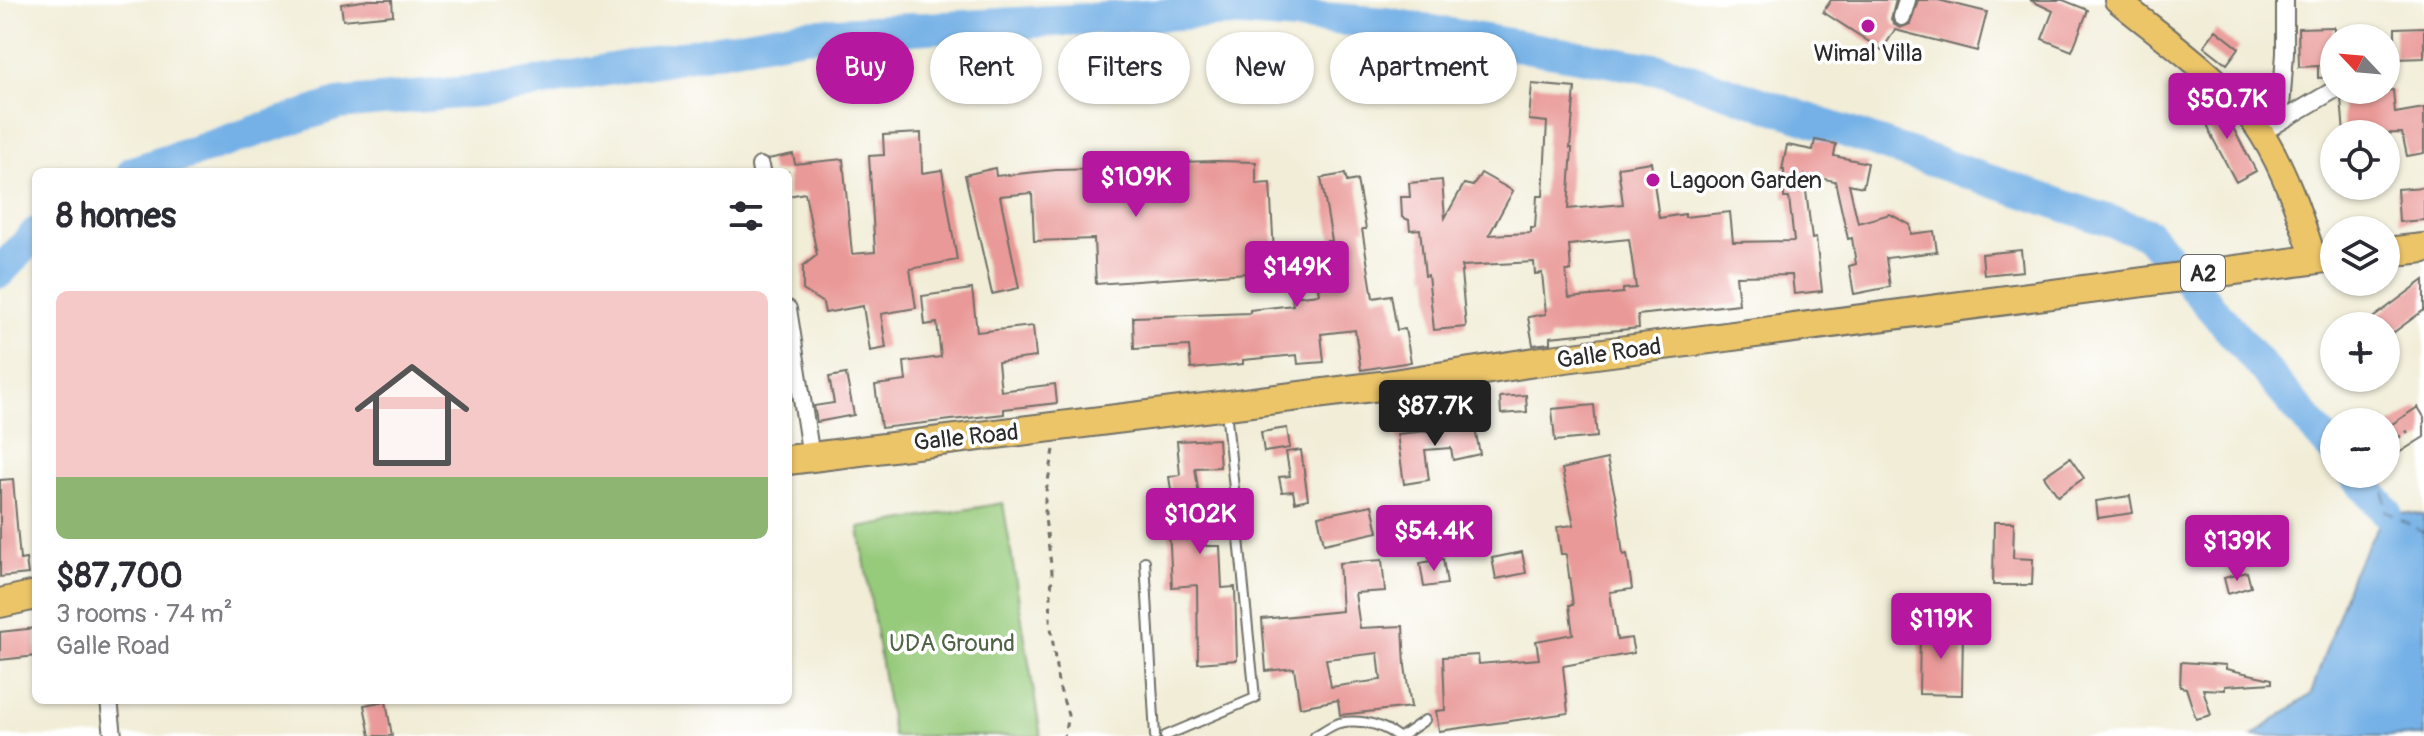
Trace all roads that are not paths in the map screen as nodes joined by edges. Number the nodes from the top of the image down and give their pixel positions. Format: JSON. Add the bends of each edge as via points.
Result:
{"nodes":[{"id":1,"x":1907,"y":0,"type":"edge"},
{"id":2,"x":2117,"y":0,"type":"edge"},
{"id":3,"x":2285,"y":0,"type":"edge"},
{"id":4,"x":1902,"y":17,"type":"dead end"},
{"id":5,"x":2320,"y":98,"type":"edge"},
{"id":6,"x":2271,"y":127,"type":"junction"},
{"id":7,"x":2424,"y":248,"type":"edge"},
{"id":8,"x":2400,"y":251,"type":"edge"},
{"id":9,"x":2312,"y":259,"type":"edge"},
{"id":10,"x":792,"y":359,"type":"edge"},
{"id":11,"x":1226,"y":404,"type":"junction"},
{"id":12,"x":800,"y":459,"type":"edge"},
{"id":13,"x":1145,"y":561,"type":"dead end"},
{"id":14,"x":32,"y":596,"type":"edge"},
{"id":15,"x":0,"y":603,"type":"edge"},
{"id":16,"x":109,"y":704,"type":"edge"},
{"id":17,"x":1425,"y":720,"type":"dead end"},
{"id":18,"x":113,"y":736,"type":"edge"},
{"id":19,"x":1155,"y":736,"type":"edge"},
{"id":20,"x":1165,"y":736,"type":"edge"},
{"id":21,"x":1315,"y":736,"type":"edge"},
{"id":22,"x":1399,"y":736,"type":"edge"}],
"edges":[{"from":1,"to":4,"type":"street"},
{"from":2,"to":6,"type":"main road"},
{"from":3,"to":6,"type":"street","via":[[2285,53]]},
{"from":5,"to":6,"type":"street"},
{"from":6,"to":9,"type":"main road"},
{"from":7,"to":8,"type":"highway"},
{"from":9,"to":11,"type":"highway","name":"Galle Road","number":"A2"},
{"from":10,"to":12,"type":"street"},
{"from":11,"to":12,"type":"highway","name":"Galle Road","number":"A2"},
{"from":11,"to":20,"type":"lane","via":[[1255,698]]},
{"from":13,"to":19,"type":"lane"},
{"from":14,"to":15,"type":"highway"},
{"from":16,"to":18,"type":"street"},
{"from":17,"to":22,"type":"lane"},
{"from":21,"to":22,"type":"lane","via":[[1337,723],[1382,726]]}]}
